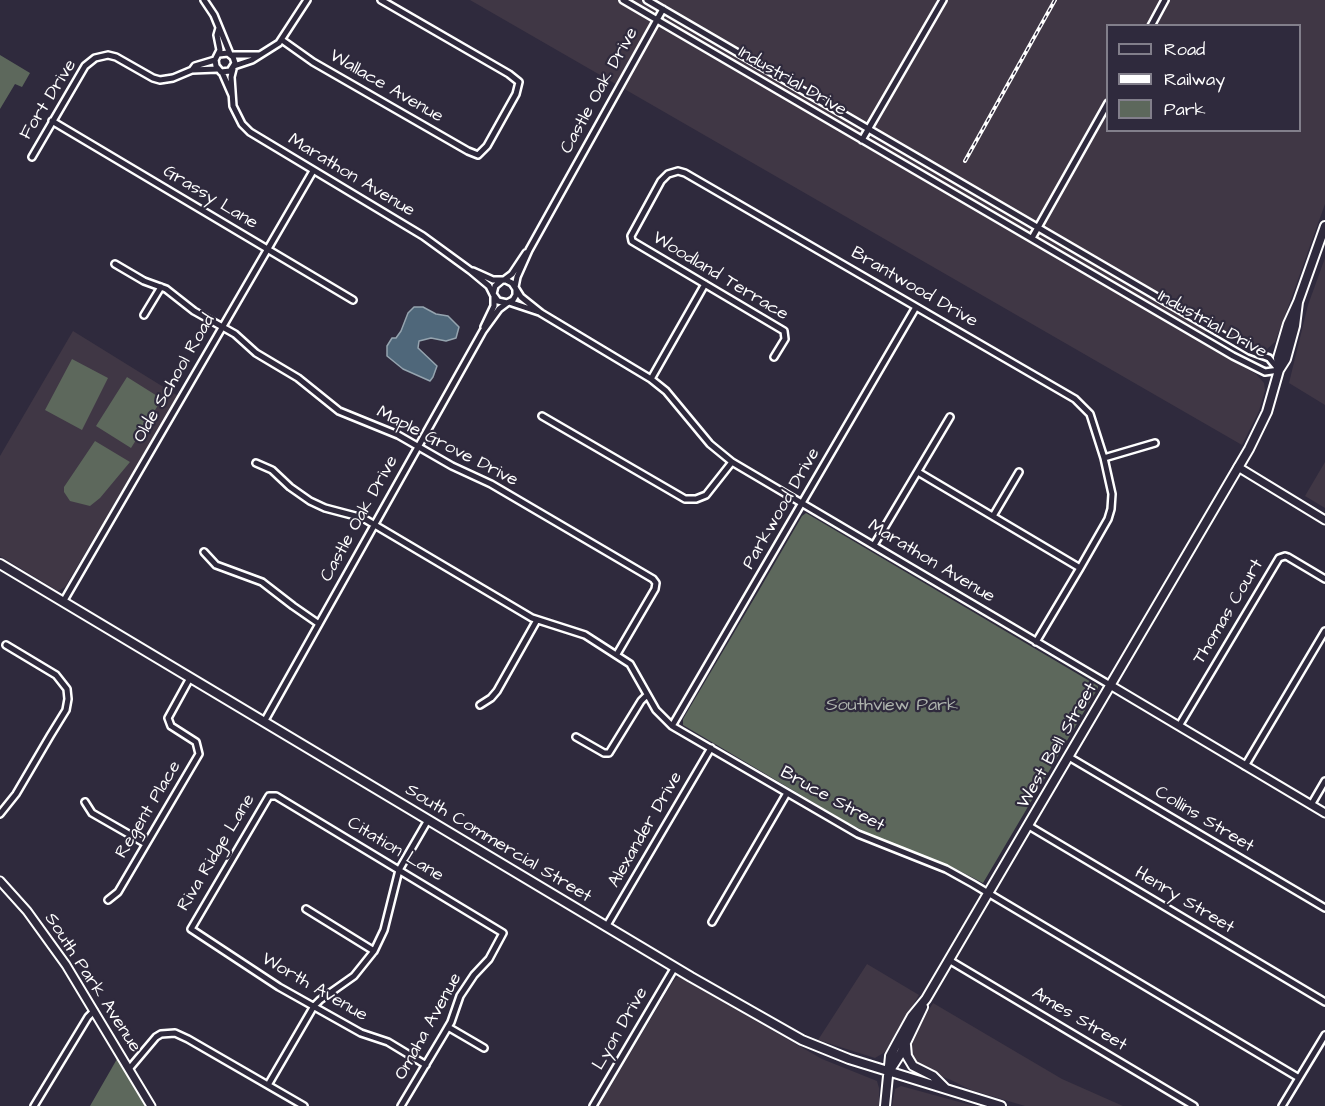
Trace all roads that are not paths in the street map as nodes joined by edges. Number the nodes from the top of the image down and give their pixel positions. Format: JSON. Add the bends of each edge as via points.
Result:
{"nodes":[{"id":1,"x":204,"y":0,"type":"edge"},
{"id":2,"x":307,"y":0,"type":"edge"},
{"id":3,"x":381,"y":0,"type":"edge"},
{"id":4,"x":622,"y":0,"type":"edge"},
{"id":5,"x":647,"y":0,"type":"edge"},
{"id":6,"x":943,"y":0,"type":"edge"},
{"id":7,"x":1165,"y":0,"type":"edge"},
{"id":8,"x":663,"y":9,"type":"junction"},
{"id":9,"x":657,"y":21,"type":"junction"},
{"id":10,"x":1153,"y":24,"type":"edge"},
{"id":11,"x":219,"y":28,"type":"junction"},
{"id":12,"x":282,"y":40,"type":"junction"},
{"id":13,"x":231,"y":54,"type":"junction"},
{"id":14,"x":259,"y":55,"type":"junction"},
{"id":15,"x":217,"y":57,"type":"junction"},
{"id":16,"x":233,"y":68,"type":"junction"},
{"id":17,"x":192,"y":70,"type":"junction"},
{"id":18,"x":220,"y":71,"type":"junction"},
{"id":19,"x":232,"y":95,"type":"junction"},
{"id":20,"x":1106,"y":105,"type":"edge"},
{"id":21,"x":52,"y":121,"type":"junction"},
{"id":22,"x":868,"y":129,"type":"junction"},
{"id":23,"x":862,"y":140,"type":"junction"},
{"id":24,"x":32,"y":157,"type":"dead end"},
{"id":25,"x":313,"y":171,"type":"junction"},
{"id":26,"x":678,"y":171,"type":"joint"},
{"id":27,"x":1038,"y":226,"type":"junction"},
{"id":28,"x":1325,"y":226,"type":"edge"},
{"id":29,"x":1032,"y":238,"type":"junction"},
{"id":30,"x":267,"y":250,"type":"junction"},
{"id":31,"x":529,"y":250,"type":"junction"},
{"id":32,"x":115,"y":264,"type":"dead end"},
{"id":33,"x":471,"y":271,"type":"junction"},
{"id":34,"x":502,"y":280,"type":"junction"},
{"id":35,"x":705,"y":284,"type":"junction"},
{"id":36,"x":161,"y":287,"type":"junction"},
{"id":37,"x":516,"y":288,"type":"junction"},
{"id":38,"x":494,"y":295,"type":"junction"},
{"id":39,"x":353,"y":300,"type":"dead end"},
{"id":40,"x":508,"y":303,"type":"junction"},
{"id":41,"x":916,"y":307,"type":"junction"},
{"id":42,"x":541,"y":312,"type":"junction"},
{"id":43,"x":144,"y":315,"type":"dead end"},
{"id":44,"x":223,"y":327,"type":"junction"},
{"id":45,"x":483,"y":331,"type":"junction"},
{"id":46,"x":774,"y":357,"type":"dead end"},
{"id":47,"x":1279,"y":370,"type":"junction"},
{"id":48,"x":651,"y":379,"type":"junction"},
{"id":49,"x":543,"y":416,"type":"dead end"},
{"id":50,"x":950,"y":417,"type":"dead end"},
{"id":51,"x":1155,"y":443,"type":"dead end"},
{"id":52,"x":418,"y":446,"type":"junction"},
{"id":53,"x":1104,"y":458,"type":"junction"},
{"id":54,"x":732,"y":462,"type":"junction"},
{"id":55,"x":256,"y":464,"type":"dead end"},
{"id":56,"x":1238,"y":467,"type":"junction"},
{"id":57,"x":918,"y":472,"type":"junction"},
{"id":58,"x":1019,"y":472,"type":"dead end"},
{"id":59,"x":803,"y":503,"type":"junction"},
{"id":60,"x":993,"y":516,"type":"junction"},
{"id":61,"x":1325,"y":520,"type":"edge"},
{"id":62,"x":374,"y":524,"type":"junction"},
{"id":63,"x":874,"y":545,"type":"junction"},
{"id":64,"x":204,"y":552,"type":"dead end"},
{"id":65,"x":0,"y":564,"type":"edge"},
{"id":66,"x":1080,"y":568,"type":"junction"},
{"id":67,"x":1325,"y":579,"type":"edge"},
{"id":68,"x":63,"y":602,"type":"junction"},
{"id":69,"x":537,"y":620,"type":"junction"},
{"id":70,"x":319,"y":624,"type":"junction"},
{"id":71,"x":1325,"y":631,"type":"edge"},
{"id":72,"x":1036,"y":642,"type":"junction"},
{"id":73,"x":6,"y":645,"type":"dead end"},
{"id":74,"x":617,"y":654,"type":"junction"},
{"id":75,"x":190,"y":678,"type":"junction"},
{"id":76,"x":1110,"y":685,"type":"junction"},
{"id":77,"x":647,"y":695,"type":"junction"},
{"id":78,"x":480,"y":705,"type":"dead end"},
{"id":79,"x":264,"y":722,"type":"junction"},
{"id":80,"x":672,"y":726,"type":"junction"},
{"id":81,"x":1179,"y":726,"type":"junction"},
{"id":82,"x":576,"y":737,"type":"dead end"},
{"id":83,"x":711,"y":748,"type":"junction"},
{"id":84,"x":1069,"y":757,"type":"junction"},
{"id":85,"x":1245,"y":765,"type":"junction"},
{"id":86,"x":1325,"y":781,"type":"edge"},
{"id":87,"x":787,"y":793,"type":"junction"},
{"id":88,"x":271,"y":795,"type":"joint"},
{"id":89,"x":85,"y":802,"type":"dead end"},
{"id":90,"x":1311,"y":805,"type":"junction"},
{"id":91,"x":1325,"y":813,"type":"edge"},
{"id":92,"x":0,"y":814,"type":"edge"},
{"id":93,"x":428,"y":820,"type":"junction"},
{"id":94,"x":1029,"y":826,"type":"junction"},
{"id":95,"x":146,"y":844,"type":"junction"},
{"id":96,"x":399,"y":870,"type":"junction"},
{"id":97,"x":0,"y":881,"type":"edge"},
{"id":98,"x":989,"y":893,"type":"junction"},
{"id":99,"x":108,"y":900,"type":"dead end"},
{"id":100,"x":306,"y":909,"type":"dead end"},
{"id":101,"x":1325,"y":909,"type":"edge"},
{"id":102,"x":712,"y":921,"type":"dead end"},
{"id":103,"x":606,"y":927,"type":"junction"},
{"id":104,"x":191,"y":929,"type":"joint"},
{"id":105,"x":503,"y":933,"type":"joint"},
{"id":106,"x":374,"y":951,"type":"junction"},
{"id":107,"x":949,"y":960,"type":"junction"},
{"id":108,"x":675,"y":967,"type":"junction"},
{"id":109,"x":926,"y":999,"type":"junction"},
{"id":110,"x":1325,"y":1002,"type":"edge"},
{"id":111,"x":314,"y":1006,"type":"junction"},
{"id":112,"x":94,"y":1011,"type":"junction"},
{"id":113,"x":448,"y":1027,"type":"junction"},
{"id":114,"x":1325,"y":1035,"type":"edge"},
{"id":115,"x":906,"y":1044,"type":"junction"},
{"id":116,"x":484,"y":1048,"type":"dead end"},
{"id":117,"x":426,"y":1065,"type":"junction"},
{"id":118,"x":129,"y":1069,"type":"junction"},
{"id":119,"x":889,"y":1071,"type":"junction"},
{"id":120,"x":1299,"y":1078,"type":"junction"},
{"id":121,"x":268,"y":1085,"type":"junction"},
{"id":122,"x":946,"y":1089,"type":"junction"},
{"id":123,"x":34,"y":1106,"type":"edge"},
{"id":124,"x":151,"y":1106,"type":"edge"},
{"id":125,"x":304,"y":1106,"type":"edge"},
{"id":126,"x":401,"y":1106,"type":"edge"},
{"id":127,"x":593,"y":1106,"type":"edge"},
{"id":128,"x":885,"y":1106,"type":"edge"},
{"id":129,"x":1000,"y":1106,"type":"edge"},
{"id":130,"x":1194,"y":1106,"type":"edge"},
{"id":131,"x":1282,"y":1106,"type":"edge"}],
"edges":[{"from":1,"to":11,"type":"street"},
{"from":2,"to":12,"type":"street"},
{"from":3,"to":12,"type":"street","name":"Wallace Avenue","via":[[519,82],[487,146],[478,155],[313,62]]},
{"from":4,"to":9,"type":"street","name":"Industrial Drive"},
{"from":5,"to":8,"type":"street","name":"Industrial Drive"},
{"from":6,"to":22,"type":"street"},
{"from":7,"to":10,"type":"street"},
{"from":8,"to":9,"type":"street","name":"Castle Oak Drive"},
{"from":8,"to":22,"type":"street","name":"Industrial Drive"},
{"from":9,"to":23,"type":"street","name":"Industrial Drive"},
{"from":9,"to":31,"type":"street","name":"Castle Oak Drive"},
{"from":11,"to":13,"type":"street"},
{"from":11,"to":15,"type":"street"},
{"from":12,"to":14,"type":"street"},
{"from":13,"to":14,"type":"street"},
{"from":13,"to":15,"type":"street"},
{"from":13,"to":16,"type":"street"},
{"from":14,"to":16,"type":"street"},
{"from":15,"to":17,"type":"street","name":"Fort Drive"},
{"from":15,"to":18,"type":"street"},
{"from":16,"to":18,"type":"street"},
{"from":16,"to":19,"type":"street","name":"Marathon Avenue"},
{"from":17,"to":18,"type":"street","name":"Fort Drive"},
{"from":17,"to":21,"type":"street","name":"Fort Drive","via":[[167,80],[156,79],[116,57],[101,56],[85,66]]},
{"from":18,"to":19,"type":"street","name":"Marathon Avenue"},
{"from":19,"to":25,"type":"street","name":"Marathon Avenue","via":[[235,111],[250,132]]},
{"from":20,"to":27,"type":"street"},
{"from":21,"to":24,"type":"street","name":"Fort Drive"},
{"from":21,"to":30,"type":"street","name":"Grassy Lane"},
{"from":22,"to":23,"type":"street"},
{"from":22,"to":27,"type":"street","name":"Industrial Drive"},
{"from":23,"to":29,"type":"street","name":"Industrial Drive"},
{"from":25,"to":30,"type":"street","name":"Olde School Road"},
{"from":25,"to":33,"type":"street","name":"Marathon Avenue","via":[[406,226]]},
{"from":26,"to":35,"type":"street","name":"Woodland Terrace","via":[[661,181],[631,238],[634,244]]},
{"from":26,"to":41,"type":"street","name":"Brantwood Drive"},
{"from":27,"to":29,"type":"street"},
{"from":27,"to":47,"type":"street","name":"Industrial Drive","via":[[1241,346],[1269,358]]},
{"from":28,"to":47,"type":"main road","via":[[1288,324],[1278,357]]},
{"from":29,"to":47,"type":"street","name":"Industrial Drive","via":[[1240,361],[1265,372]]},
{"from":30,"to":39,"type":"street","name":"Grassy Lane"},
{"from":30,"to":44,"type":"street","name":"Olde School Road"},
{"from":31,"to":34,"type":"street","name":"Castle Oak Drive","via":[[512,274]]},
{"from":31,"to":37,"type":"street","name":"Castle Oak Drive"},
{"from":32,"to":36,"type":"street","name":"Maple Grove Drive"},
{"from":33,"to":34,"type":"street","name":"Marathon Avenue"},
{"from":33,"to":38,"type":"street","name":"Marathon Avenue"},
{"from":34,"to":37,"type":"street"},
{"from":34,"to":38,"type":"street","via":[[495,286]]},
{"from":35,"to":46,"type":"street","name":"Woodland Terrace","via":[[784,331],[785,339]]},
{"from":35,"to":48,"type":"street"},
{"from":36,"to":43,"type":"street"},
{"from":36,"to":44,"type":"street","name":"Maple Grove Drive"},
{"from":37,"to":40,"type":"street","via":[[515,297]]},
{"from":37,"to":42,"type":"street","name":"Marathon Avenue","via":[[521,297]]},
{"from":38,"to":40,"type":"street","via":[[498,301]]},
{"from":38,"to":45,"type":"street","name":"Castle Oak Drive","via":[[494,306]]},
{"from":40,"to":42,"type":"street","name":"Marathon Avenue"},
{"from":40,"to":45,"type":"street","name":"Castle Oak Drive"},
{"from":41,"to":53,"type":"street","name":"Brantwood Drive","via":[[1081,403],[1092,418]]},
{"from":41,"to":59,"type":"street","name":"Parkwood Drive"},
{"from":42,"to":48,"type":"street","name":"Marathon Avenue"},
{"from":44,"to":52,"type":"street","name":"Maple Grove Drive","via":[[339,411]]},
{"from":44,"to":68,"type":"street","name":"Olde School Road"},
{"from":45,"to":52,"type":"street","name":"Castle Oak Drive"},
{"from":47,"to":56,"type":"main road","via":[[1267,412]]},
{"from":48,"to":54,"type":"street","name":"Marathon Avenue","via":[[675,399],[710,444]]},
{"from":49,"to":54,"type":"street","via":[[685,499],[706,495]]},
{"from":50,"to":57,"type":"street"},
{"from":51,"to":53,"type":"street"},
{"from":52,"to":62,"type":"street","name":"Castle Oak Drive"},
{"from":52,"to":74,"type":"street","name":"Maple Grove Drive","via":[[491,484],[655,581],[655,589]]},
{"from":53,"to":66,"type":"street","name":"Brantwood Drive","via":[[1112,494],[1111,509]]},
{"from":54,"to":59,"type":"street","name":"Marathon Avenue"},
{"from":55,"to":62,"type":"street","name":"Bruce Street","via":[[272,470],[310,501]]},
{"from":56,"to":61,"type":"street"},
{"from":56,"to":76,"type":"main road","name":"West Bell Street"},
{"from":57,"to":60,"type":"street"},
{"from":57,"to":63,"type":"street"},
{"from":58,"to":60,"type":"street"},
{"from":59,"to":63,"type":"street","name":"Marathon Avenue"},
{"from":59,"to":80,"type":"street","name":"Parkwood Drive"},
{"from":60,"to":66,"type":"street"},
{"from":62,"to":69,"type":"street","name":"Bruce Street"},
{"from":62,"to":70,"type":"street","name":"Castle Oak Drive"},
{"from":63,"to":72,"type":"street","name":"Marathon Avenue"},
{"from":64,"to":70,"type":"street","via":[[216,565],[262,582]]},
{"from":65,"to":68,"type":"main road","name":"South Commercial Street"},
{"from":66,"to":72,"type":"street","name":"Brantwood Drive"},
{"from":67,"to":81,"type":"street","name":"Thomas Court","via":[[1288,557],[1279,558]]},
{"from":68,"to":75,"type":"main road","name":"South Commercial Street"},
{"from":69,"to":74,"type":"street","name":"Bruce Street","via":[[579,632]]},
{"from":69,"to":78,"type":"street","via":[[497,691]]},
{"from":70,"to":79,"type":"street","name":"Castle Oak Drive"},
{"from":71,"to":85,"type":"street"},
{"from":72,"to":76,"type":"street","name":"Marathon Avenue"},
{"from":73,"to":92,"type":"street","via":[[60,679],[68,699],[66,710]]},
{"from":74,"to":77,"type":"street","name":"Bruce Street","via":[[630,664]]},
{"from":75,"to":79,"type":"main road","name":"South Commercial Street"},
{"from":75,"to":95,"type":"street","name":"Regent Place","via":[[168,718],[171,726],[196,742],[199,753]]},
{"from":76,"to":81,"type":"street","name":"Marathon Avenue"},
{"from":76,"to":84,"type":"main road","name":"West Bell Street"},
{"from":77,"to":80,"type":"street","name":"Bruce Street"},
{"from":77,"to":82,"type":"street","via":[[609,753]]},
{"from":79,"to":93,"type":"main road","name":"South Commercial Street"},
{"from":80,"to":83,"type":"street","name":"Bruce Street"},
{"from":81,"to":85,"type":"street","name":"Marathon Avenue"},
{"from":83,"to":87,"type":"street","name":"Bruce Street"},
{"from":83,"to":103,"type":"street","name":"Alexander Drive"},
{"from":84,"to":94,"type":"main road","name":"West Bell Street"},
{"from":84,"to":101,"type":"street","name":"Collins Street"},
{"from":85,"to":90,"type":"street","name":"Marathon Avenue"},
{"from":86,"to":90,"type":"street"},
{"from":87,"to":98,"type":"street","name":"Bruce Street","via":[[866,838],[946,869]]},
{"from":87,"to":102,"type":"street"},
{"from":88,"to":96,"type":"street","name":"Citation Lane"},
{"from":88,"to":104,"type":"street","name":"Riva Ridge Lane"},
{"from":89,"to":95,"type":"street","via":[[92,813]]},
{"from":90,"to":91,"type":"street","name":"Marathon Avenue"},
{"from":93,"to":96,"type":"street"},
{"from":93,"to":103,"type":"main road","name":"South Commercial Street"},
{"from":94,"to":98,"type":"main road","name":"West Bell Street"},
{"from":94,"to":110,"type":"street","name":"Henry Street"},
{"from":95,"to":99,"type":"street","name":"Regent Place","via":[[118,892]]},
{"from":96,"to":105,"type":"street","name":"Citation Lane"},
{"from":96,"to":106,"type":"street","via":[[384,930]]},
{"from":97,"to":112,"type":"street","name":"South Park Avenue","via":[[45,935]]},
{"from":98,"to":107,"type":"main road","name":"West Bell Street"},
{"from":98,"to":120,"type":"street","name":"Bruce Street"},
{"from":100,"to":106,"type":"street"},
{"from":103,"to":108,"type":"main road","name":"South Commercial Street"},
{"from":104,"to":111,"type":"street","name":"Worth Avenue","via":[[265,979]]},
{"from":105,"to":113,"type":"street","name":"Omaha Avenue","via":[[489,959],[460,996]]},
{"from":106,"to":111,"type":"street","via":[[354,976]]},
{"from":107,"to":109,"type":"main road","name":"West Bell Street"},
{"from":107,"to":130,"type":"street","name":"Ames Street"},
{"from":108,"to":119,"type":"main road","name":"South Commercial Street","via":[[802,1040]]},
{"from":108,"to":127,"type":"street","name":"Lyon Drive"},
{"from":109,"to":115,"type":"main road","name":"West Bell Street"},
{"from":109,"to":119,"type":"main road","name":"West Bell Street","via":[[890,1056]]},
{"from":111,"to":117,"type":"street","name":"Worth Avenue"},
{"from":111,"to":121,"type":"street"},
{"from":112,"to":118,"type":"street","name":"South Park Avenue"},
{"from":112,"to":123,"type":"street"},
{"from":113,"to":116,"type":"street"},
{"from":113,"to":117,"type":"street","name":"Omaha Avenue"},
{"from":114,"to":120,"type":"street"},
{"from":115,"to":119,"type":"main road","name":"West Bell Street"},
{"from":115,"to":122,"type":"main road","via":[[913,1066],[933,1076]]},
{"from":117,"to":126,"type":"street","name":"Omaha Avenue"},
{"from":118,"to":121,"type":"street","via":[[156,1037],[175,1033]]},
{"from":118,"to":124,"type":"street","name":"South Park Avenue"},
{"from":119,"to":122,"type":"main road","name":"South Commercial Street"},
{"from":119,"to":128,"type":"main road"},
{"from":120,"to":131,"type":"street"},
{"from":121,"to":125,"type":"street"},
{"from":122,"to":129,"type":"main road","name":"South Commercial Street"}]}
